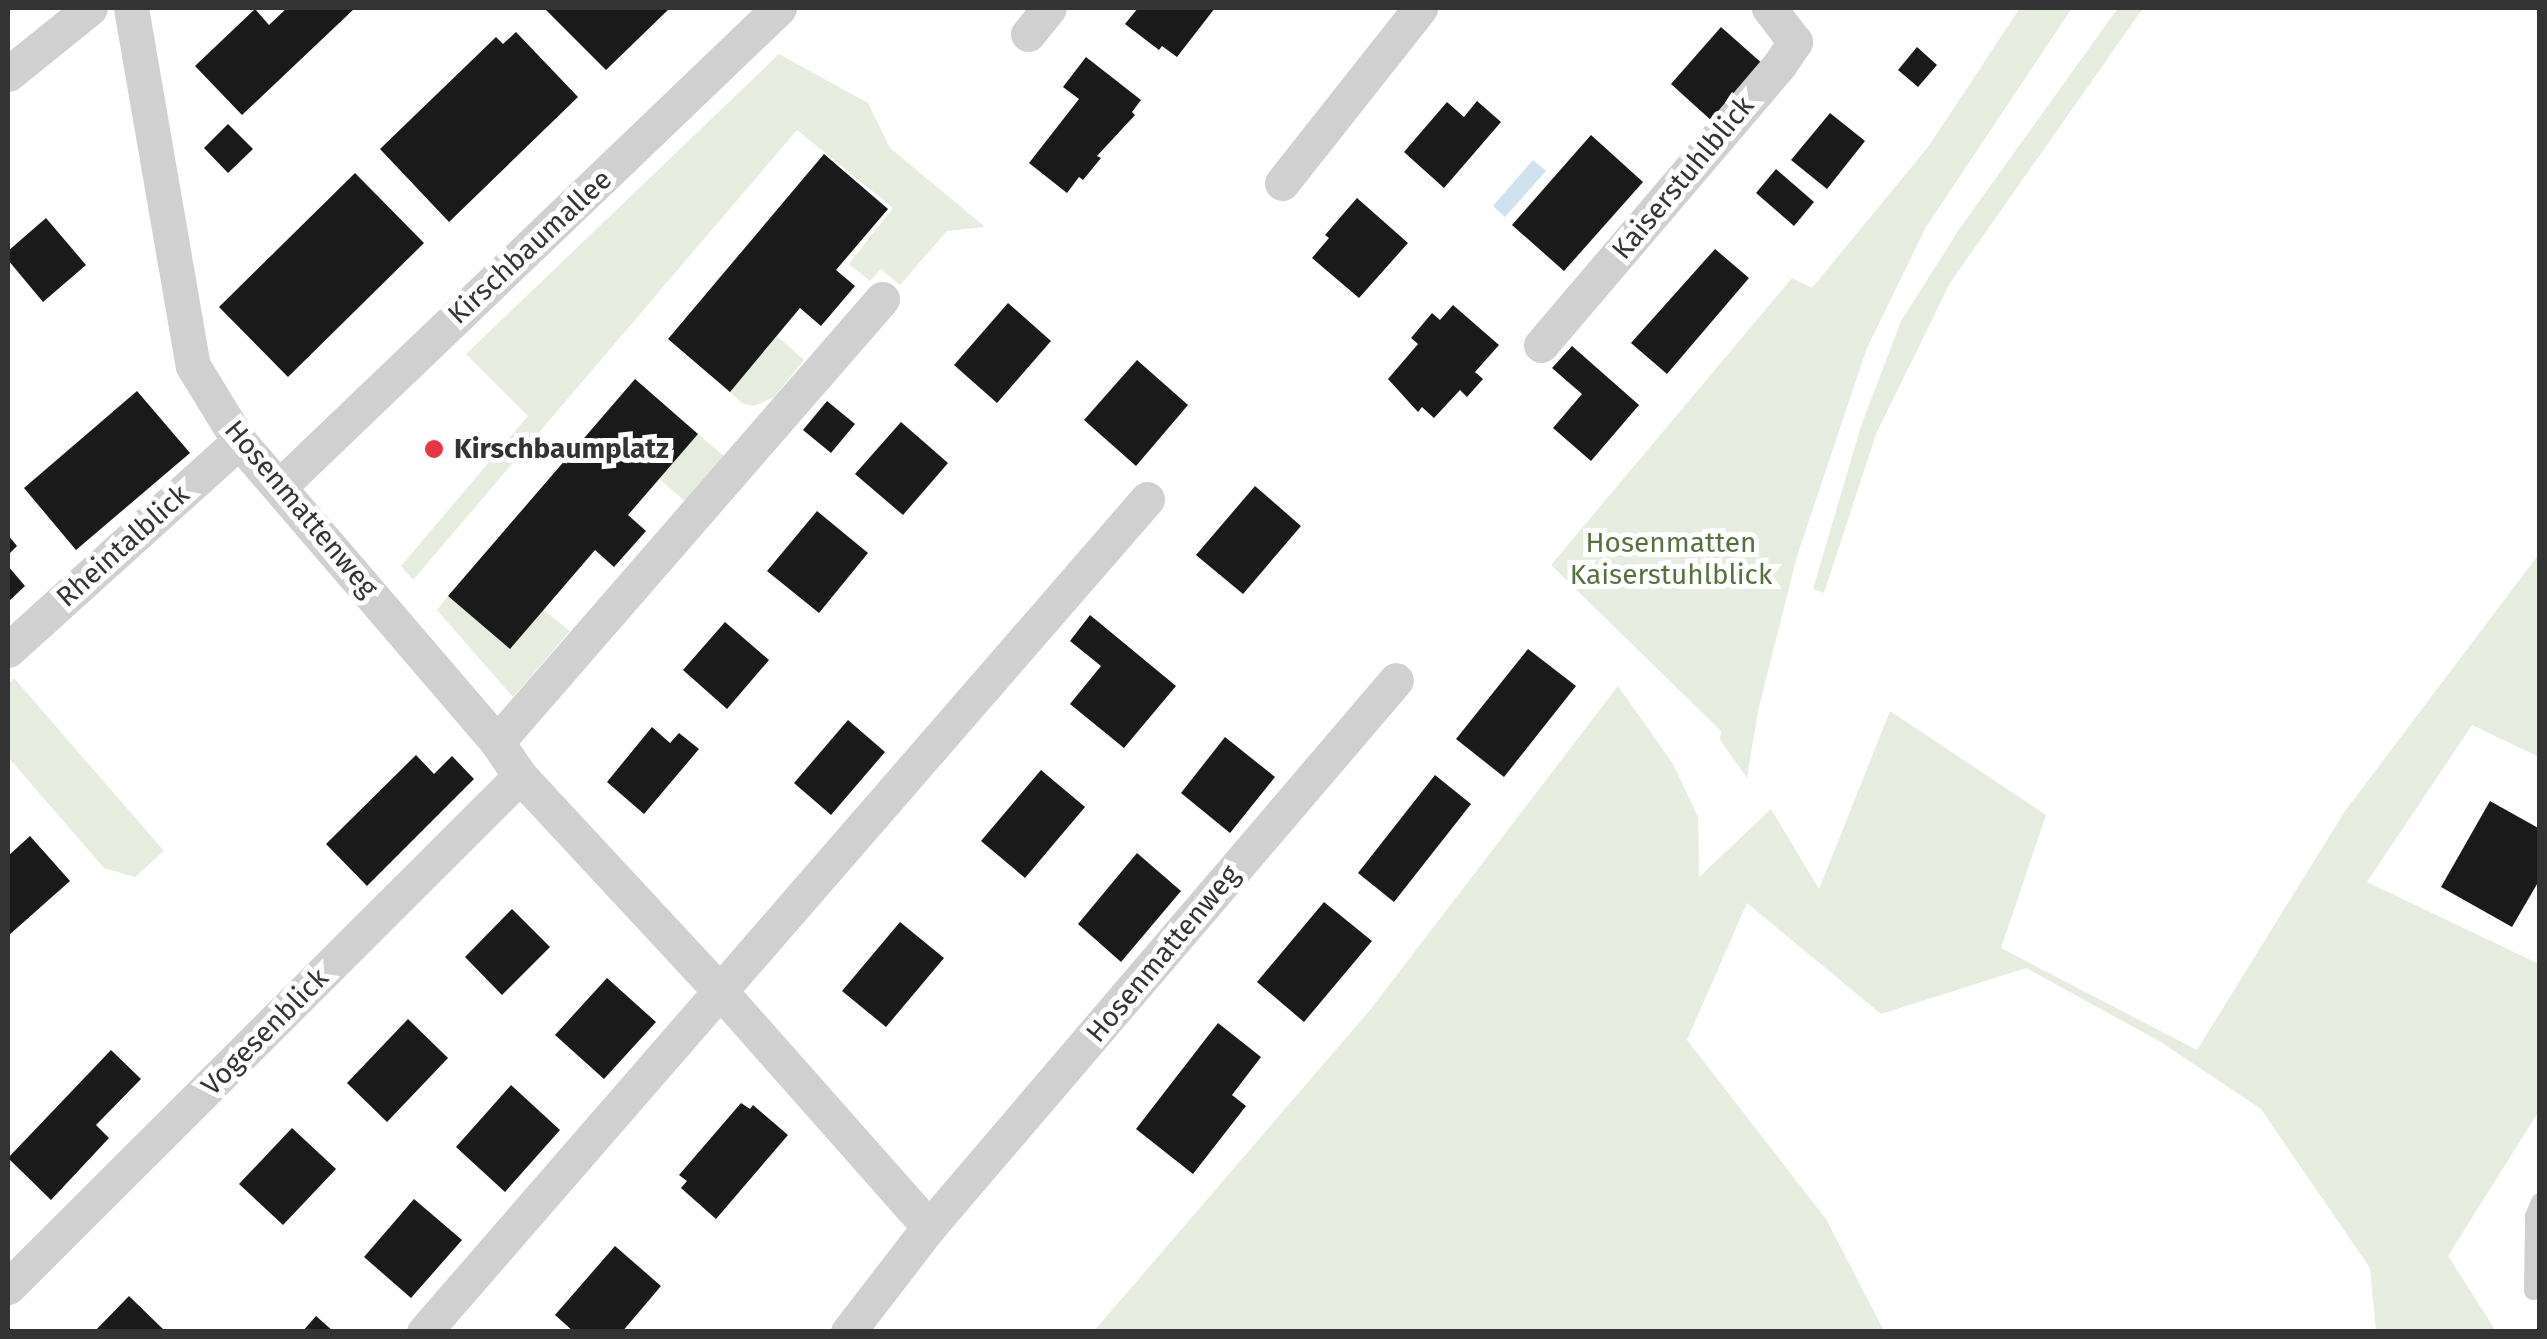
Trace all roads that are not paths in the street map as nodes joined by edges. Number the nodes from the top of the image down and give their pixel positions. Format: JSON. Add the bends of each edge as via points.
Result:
{"nodes":[{"id":1,"x":90,"y":8,"type":"edge"},
{"id":2,"x":131,"y":8,"type":"edge"},
{"id":3,"x":779,"y":8,"type":"edge"},
{"id":4,"x":1420,"y":8,"type":"edge"},
{"id":5,"x":1768,"y":8,"type":"edge"},
{"id":6,"x":8,"y":74,"type":"edge"},
{"id":7,"x":1282,"y":183,"type":"dead end"},
{"id":8,"x":882,"y":299,"type":"dead end"},
{"id":9,"x":1540,"y":345,"type":"dead end"},
{"id":10,"x":239,"y":441,"type":"junction"},
{"id":11,"x":280,"y":486,"type":"junction"},
{"id":12,"x":1146,"y":499,"type":"dead end"},
{"id":13,"x":8,"y":650,"type":"edge"},
{"id":14,"x":1396,"y":680,"type":"dead end"},
{"id":15,"x":497,"y":742,"type":"junction"},
{"id":16,"x":520,"y":776,"type":"junction"},
{"id":17,"x":721,"y":992,"type":"junction"},
{"id":18,"x":2540,"y":1202,"type":"edge"},
{"id":19,"x":929,"y":1227,"type":"junction"},
{"id":20,"x":8,"y":1286,"type":"edge"},
{"id":21,"x":2533,"y":1290,"type":"dead end"},
{"id":22,"x":424,"y":1332,"type":"edge"},
{"id":23,"x":848,"y":1332,"type":"edge"}],
"edges":[{"from":1,"to":6,"type":"street"},
{"from":2,"to":10,"type":"street","name":"Hosenmattenweg","via":[[192,366]]},
{"from":3,"to":11,"type":"street","name":"Kirschbaumallee"},
{"from":4,"to":7,"type":"street"},
{"from":5,"to":9,"type":"street","name":"Kaiserstuhlblick","via":[[1794,42],[1780,64]]},
{"from":8,"to":15,"type":"street"},
{"from":10,"to":11,"type":"street","name":"Hosenmattenweg"},
{"from":10,"to":13,"type":"street","name":"Rheintalblick"},
{"from":11,"to":15,"type":"street","name":"Hosenmattenweg"},
{"from":12,"to":17,"type":"street"},
{"from":14,"to":19,"type":"street","name":"Hosenmattenweg"},
{"from":15,"to":16,"type":"street","name":"Hosenmattenweg"},
{"from":16,"to":17,"type":"street","name":"Hosenmattenweg"},
{"from":16,"to":20,"type":"street","name":"Vogesenblick"},
{"from":17,"to":19,"type":"street","name":"Hosenmattenweg"},
{"from":17,"to":22,"type":"street"},
{"from":18,"to":21,"type":"lane"},
{"from":19,"to":23,"type":"street","name":"Hosenmattenweg"}]}
